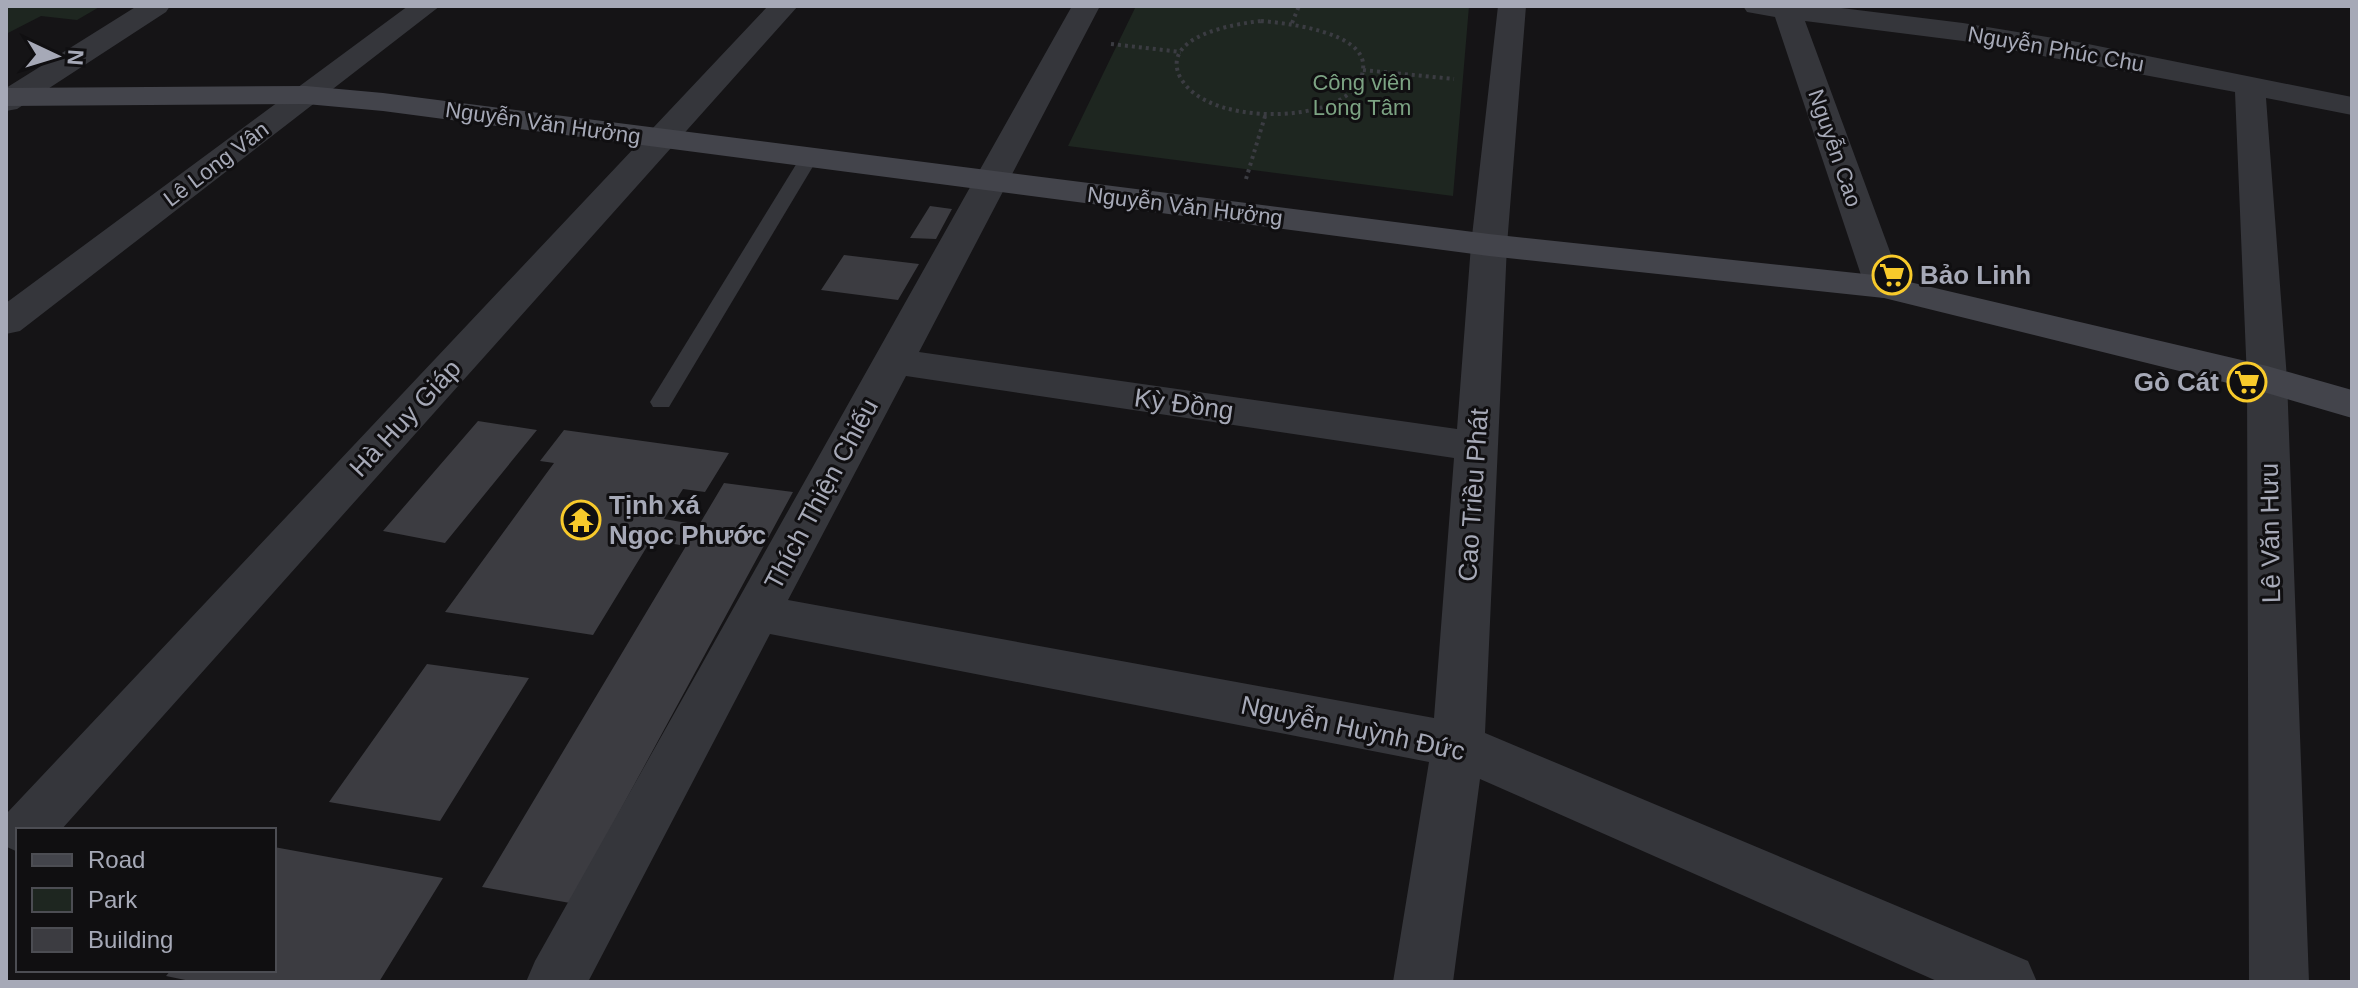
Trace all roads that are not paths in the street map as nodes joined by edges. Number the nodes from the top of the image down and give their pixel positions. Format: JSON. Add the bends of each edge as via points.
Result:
{"nodes":[{"id":1,"x":156,"y":6,"type":"edge"},
{"id":2,"x":426,"y":6,"type":"edge"},
{"id":3,"x":784,"y":6,"type":"edge"},
{"id":4,"x":1086,"y":6,"type":"edge"},
{"id":5,"x":1512,"y":6,"type":"edge"},
{"id":6,"x":1772,"y":8,"type":"edge"},
{"id":7,"x":1857,"y":13,"type":"edge"},
{"id":8,"x":2250,"y":85,"type":"junction"},
{"id":9,"x":306,"y":95,"type":"junction"},
{"id":10,"x":9,"y":99,"type":"edge"},
{"id":11,"x":2352,"y":106,"type":"edge"},
{"id":12,"x":662,"y":138,"type":"junction"},
{"id":13,"x":809,"y":158,"type":"junction"},
{"id":14,"x":992,"y":181,"type":"junction"},
{"id":15,"x":1489,"y":245,"type":"junction"},
{"id":16,"x":1884,"y":287,"type":"junction"},
{"id":17,"x":6,"y":322,"type":"edge"},
{"id":18,"x":893,"y":361,"type":"junction"},
{"id":19,"x":2267,"y":379,"type":"junction"},
{"id":20,"x":661,"y":402,"type":"dead end"},
{"id":21,"x":2352,"y":404,"type":"edge"},
{"id":22,"x":1476,"y":447,"type":"junction"},
{"id":23,"x":757,"y":613,"type":"junction"},
{"id":24,"x":1458,"y":745,"type":"junction"},
{"id":25,"x":28,"y":828,"type":"edge"},
{"id":26,"x":556,"y":982,"type":"edge"},
{"id":27,"x":1423,"y":982,"type":"edge"},
{"id":28,"x":2007,"y":982,"type":"edge"},
{"id":29,"x":2279,"y":982,"type":"edge"}],
"edges":[{"from":1,"to":10,"type":"street"},
{"from":2,"to":9,"type":"street","name":"Lê Long Vân"},
{"from":3,"to":12,"type":"street","name":"Hà Huy Giáp"},
{"from":4,"to":14,"type":"street","name":"Thích Thiện Chiếu"},
{"from":5,"to":15,"type":"street","name":"Cao Triều Phát"},
{"from":6,"to":7,"type":"street","name":"Nguyễn Phúc Chu"},
{"from":6,"to":16,"type":"street","name":"Nguyễn Cao"},
{"from":7,"to":8,"type":"street","name":"Nguyễn Phúc Chu"},
{"from":8,"to":11,"type":"street","name":"Nguyễn Phúc Chu"},
{"from":8,"to":19,"type":"street","name":"Lê Văn Hưu"},
{"from":9,"to":10,"type":"street","name":"Nguyễn Văn Hưởng"},
{"from":9,"to":12,"type":"street","name":"Nguyễn Văn Hưởng"},
{"from":9,"to":17,"type":"street","name":"Lê Long Vân"},
{"from":12,"to":13,"type":"street","name":"Nguyễn Văn Hưởng"},
{"from":12,"to":25,"type":"street","name":"Hà Huy Giáp"},
{"from":13,"to":14,"type":"street","name":"Nguyễn Văn Hưởng"},
{"from":13,"to":20,"type":"lane"},
{"from":14,"to":15,"type":"street","name":"Nguyễn Văn Hưởng"},
{"from":14,"to":18,"type":"street","name":"Thích Thiện Chiếu"},
{"from":15,"to":16,"type":"street","name":"Nguyễn Văn Hưởng"},
{"from":15,"to":22,"type":"street","name":"Cao Triều Phát"},
{"from":16,"to":19,"type":"street","name":"Nguyễn Văn Hưởng"},
{"from":18,"to":22,"type":"street","name":"Kỳ Đồng"},
{"from":18,"to":23,"type":"street","name":"Thích Thiện Chiếu"},
{"from":19,"to":21,"type":"street","name":"Nguyễn Văn Hưởng"},
{"from":19,"to":29,"type":"street","name":"Lê Văn Hưu"},
{"from":22,"to":24,"type":"street","name":"Cao Triều Phát"},
{"from":23,"to":24,"type":"street","name":"Nguyễn Huỳnh Đức"},
{"from":23,"to":26,"type":"street","name":"Thích Thiện Chiếu"},
{"from":24,"to":27,"type":"street","name":"Cao Triều Phát"},
{"from":24,"to":28,"type":"street","name":"Nguyễn Huỳnh Đức"}]}
